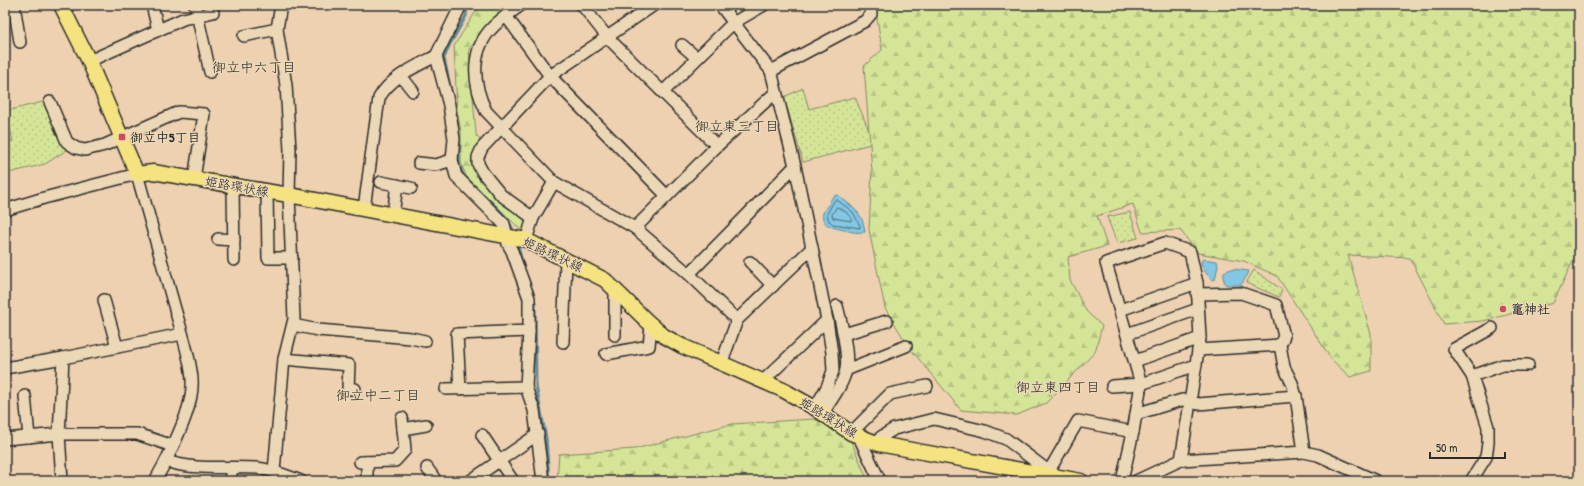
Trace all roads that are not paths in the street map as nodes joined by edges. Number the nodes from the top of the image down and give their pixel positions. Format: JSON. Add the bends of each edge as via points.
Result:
{"nodes":[{"id":1,"x":14,"y":5,"type":"edge"},
{"id":2,"x":61,"y":5,"type":"edge"},
{"id":3,"x":152,"y":5,"type":"edge"},
{"id":4,"x":281,"y":5,"type":"edge"},
{"id":5,"x":460,"y":5,"type":"edge"},
{"id":6,"x":521,"y":5,"type":"edge"},
{"id":7,"x":582,"y":5,"type":"edge"},
{"id":8,"x":720,"y":5,"type":"edge"},
{"id":9,"x":764,"y":5,"type":"edge"},
{"id":10,"x":870,"y":5,"type":"edge"},
{"id":11,"x":652,"y":6,"type":"edge"},
{"id":12,"x":197,"y":10,"type":"edge"},
{"id":13,"x":212,"y":12,"type":"dead end"},
{"id":14,"x":506,"y":16,"type":"junction"},
{"id":15,"x":734,"y":23,"type":"junction"},
{"id":16,"x":277,"y":29,"type":"junction"},
{"id":17,"x":158,"y":30,"type":"junction"},
{"id":18,"x":244,"y":36,"type":"dead end"},
{"id":19,"x":608,"y":38,"type":"junction"},
{"id":20,"x":20,"y":42,"type":"dead end"},
{"id":21,"x":682,"y":45,"type":"dead end"},
{"id":22,"x":436,"y":56,"type":"junction"},
{"id":23,"x":697,"y":58,"type":"junction"},
{"id":24,"x":89,"y":61,"type":"junction"},
{"id":25,"x":771,"y":71,"type":"junction"},
{"id":26,"x":210,"y":72,"type":"dead end"},
{"id":27,"x":401,"y":76,"type":"junction"},
{"id":28,"x":550,"y":76,"type":"junction"},
{"id":29,"x":413,"y":91,"type":"dead end"},
{"id":30,"x":663,"y":92,"type":"junction"},
{"id":31,"x":776,"y":92,"type":"junction"},
{"id":32,"x":50,"y":102,"type":"dead end"},
{"id":33,"x":502,"y":127,"type":"junction"},
{"id":34,"x":122,"y":137,"type":"junction"},
{"id":35,"x":717,"y":146,"type":"junction"},
{"id":36,"x":452,"y":160,"type":"junction"},
{"id":37,"x":419,"y":163,"type":"dead end"},
{"id":38,"x":795,"y":166,"type":"junction"},
{"id":39,"x":137,"y":174,"type":"junction"},
{"id":40,"x":194,"y":179,"type":"junction"},
{"id":41,"x":381,"y":182,"type":"dead end"},
{"id":42,"x":554,"y":182,"type":"junction"},
{"id":43,"x":397,"y":185,"type":"junction"},
{"id":44,"x":233,"y":186,"type":"junction"},
{"id":45,"x":411,"y":188,"type":"dead end"},
{"id":46,"x":267,"y":191,"type":"junction"},
{"id":47,"x":289,"y":195,"type":"junction"},
{"id":48,"x":667,"y":196,"type":"junction"},
{"id":49,"x":364,"y":209,"type":"junction"},
{"id":50,"x":5,"y":210,"type":"edge"},
{"id":51,"x":393,"y":214,"type":"junction"},
{"id":52,"x":533,"y":218,"type":"junction"},
{"id":53,"x":635,"y":228,"type":"junction"},
{"id":54,"x":517,"y":238,"type":"junction"},
{"id":55,"x":218,"y":240,"type":"dead end"},
{"id":56,"x":234,"y":240,"type":"junction"},
{"id":57,"x":812,"y":248,"type":"junction"},
{"id":58,"x":292,"y":258,"type":"junction"},
{"id":59,"x":234,"y":260,"type":"dead end"},
{"id":60,"x":566,"y":260,"type":"junction"},
{"id":61,"x":750,"y":262,"type":"dead end"},
{"id":62,"x":689,"y":274,"type":"junction"},
{"id":63,"x":773,"y":286,"type":"junction"},
{"id":64,"x":1197,"y":289,"type":"junction"},
{"id":65,"x":615,"y":290,"type":"junction"},
{"id":66,"x":118,"y":306,"type":"dead end"},
{"id":67,"x":837,"y":306,"type":"dead end"},
{"id":68,"x":1198,"y":309,"type":"junction"},
{"id":69,"x":1120,"y":310,"type":"junction"},
{"id":70,"x":737,"y":320,"type":"junction"},
{"id":71,"x":827,"y":320,"type":"junction"},
{"id":72,"x":887,"y":321,"type":"dead end"},
{"id":73,"x":293,"y":325,"type":"junction"},
{"id":74,"x":651,"y":325,"type":"junction"},
{"id":75,"x":1492,"y":328,"type":"dead end"},
{"id":76,"x":529,"y":331,"type":"junction"},
{"id":77,"x":182,"y":334,"type":"junction"},
{"id":78,"x":844,"y":334,"type":"junction"},
{"id":79,"x":1127,"y":334,"type":"junction"},
{"id":80,"x":615,"y":335,"type":"dead end"},
{"id":81,"x":1200,"y":338,"type":"junction"},
{"id":82,"x":425,"y":341,"type":"dead end"},
{"id":83,"x":563,"y":342,"type":"dead end"},
{"id":84,"x":1280,"y":344,"type":"junction"},
{"id":85,"x":906,"y":346,"type":"dead end"},
{"id":86,"x":117,"y":347,"type":"junction"},
{"id":87,"x":1198,"y":350,"type":"junction"},
{"id":88,"x":606,"y":354,"type":"dead end"},
{"id":89,"x":63,"y":358,"type":"junction"},
{"id":90,"x":284,"y":359,"type":"junction"},
{"id":91,"x":1135,"y":361,"type":"junction"},
{"id":92,"x":722,"y":362,"type":"junction"},
{"id":93,"x":1196,"y":365,"type":"junction"},
{"id":94,"x":1528,"y":365,"type":"dead end"},
{"id":95,"x":5,"y":368,"type":"edge"},
{"id":96,"x":846,"y":370,"type":"junction"},
{"id":97,"x":1472,"y":376,"type":"junction"},
{"id":98,"x":763,"y":381,"type":"junction"},
{"id":99,"x":1142,"y":384,"type":"junction"},
{"id":100,"x":927,"y":386,"type":"dead end"},
{"id":101,"x":1112,"y":386,"type":"dead end"},
{"id":102,"x":526,"y":387,"type":"junction"},
{"id":103,"x":355,"y":389,"type":"dead end"},
{"id":104,"x":446,"y":389,"type":"dead end"},
{"id":105,"x":460,"y":389,"type":"junction"},
{"id":106,"x":25,"y":396,"type":"dead end"},
{"id":107,"x":1296,"y":396,"type":"junction"},
{"id":108,"x":1191,"y":401,"type":"junction"},
{"id":109,"x":819,"y":411,"type":"junction"},
{"id":110,"x":1136,"y":414,"type":"junction"},
{"id":111,"x":426,"y":425,"type":"dead end"},
{"id":112,"x":1133,"y":432,"type":"junction"},
{"id":113,"x":59,"y":434,"type":"junction"},
{"id":114,"x":538,"y":434,"type":"junction"},
{"id":115,"x":482,"y":435,"type":"dead end"},
{"id":116,"x":855,"y":435,"type":"junction"},
{"id":117,"x":29,"y":437,"type":"junction"},
{"id":118,"x":5,"y":439,"type":"edge"},
{"id":119,"x":879,"y":444,"type":"junction"},
{"id":120,"x":173,"y":446,"type":"junction"},
{"id":121,"x":1304,"y":452,"type":"junction"},
{"id":122,"x":500,"y":460,"type":"junction"},
{"id":123,"x":1181,"y":460,"type":"junction"},
{"id":124,"x":166,"y":461,"type":"junction"},
{"id":125,"x":232,"y":468,"type":"junction"},
{"id":126,"x":427,"y":468,"type":"dead end"},
{"id":127,"x":274,"y":471,"type":"junction"},
{"id":128,"x":1052,"y":476,"type":"edge"},
{"id":129,"x":62,"y":481,"type":"edge"},
{"id":130,"x":155,"y":481,"type":"edge"},
{"id":131,"x":230,"y":481,"type":"edge"},
{"id":132,"x":301,"y":481,"type":"edge"},
{"id":133,"x":367,"y":481,"type":"edge"},
{"id":134,"x":436,"y":481,"type":"edge"},
{"id":135,"x":470,"y":481,"type":"edge"},
{"id":136,"x":513,"y":481,"type":"edge"},
{"id":137,"x":543,"y":481,"type":"edge"},
{"id":138,"x":880,"y":481,"type":"edge"},
{"id":139,"x":1080,"y":481,"type":"edge"},
{"id":140,"x":1122,"y":481,"type":"edge"},
{"id":141,"x":1136,"y":481,"type":"edge"},
{"id":142,"x":1376,"y":481,"type":"edge"},
{"id":143,"x":1471,"y":481,"type":"edge"}],
"edges":[{"from":1,"to":20,"type":"street"},
{"from":2,"to":24,"type":"main road"},
{"from":3,"to":17,"type":"street"},
{"from":4,"to":16,"type":"street"},
{"from":5,"to":22,"type":"street"},
{"from":6,"to":14,"type":"street"},
{"from":7,"to":19,"type":"street"},
{"from":8,"to":15,"type":"street"},
{"from":9,"to":15,"type":"street"},
{"from":10,"to":25,"type":"street","via":[[871,14],[865,21]]},
{"from":11,"to":19,"type":"street"},
{"from":12,"to":13,"type":"street"},
{"from":12,"to":17,"type":"street"},
{"from":12,"to":26,"type":"street"},
{"from":14,"to":28,"type":"street"},
{"from":14,"to":33,"type":"street","via":[[493,26],[480,45],[476,57],[479,97],[486,111]]},
{"from":15,"to":23,"type":"street"},
{"from":15,"to":25,"type":"street"},
{"from":16,"to":18,"type":"street"},
{"from":16,"to":47,"type":"street","via":[[286,85],[290,150]]},
{"from":17,"to":24,"type":"street"},
{"from":19,"to":28,"type":"street"},
{"from":19,"to":30,"type":"street"},
{"from":21,"to":23,"type":"street"},
{"from":22,"to":27,"type":"street"},
{"from":22,"to":36,"type":"street","via":[[449,105],[454,139]]},
{"from":23,"to":30,"type":"street"},
{"from":24,"to":34,"type":"main road"},
{"from":25,"to":31,"type":"street"},
{"from":27,"to":29,"type":"street"},
{"from":27,"to":49,"type":"street","via":[[385,88],[379,98]]},
{"from":28,"to":33,"type":"street"},
{"from":28,"to":48,"type":"street"},
{"from":30,"to":35,"type":"street"},
{"from":31,"to":35,"type":"street"},
{"from":31,"to":38,"type":"street"},
{"from":32,"to":34,"type":"street","via":[[67,142],[76,148],[85,150]]},
{"from":33,"to":42,"type":"street"},
{"from":33,"to":52,"type":"street","via":[[482,148],[478,164],[501,195]]},
{"from":34,"to":39,"type":"main road"},
{"from":34,"to":40,"type":"street","via":[[179,112],[204,114]]},
{"from":35,"to":48,"type":"street"},
{"from":36,"to":37,"type":"street","via":[[436,165]]},
{"from":36,"to":54,"type":"street","via":[[456,176]]},
{"from":38,"to":57,"type":"street"},
{"from":38,"to":62,"type":"street"},
{"from":39,"to":40,"type":"main road","name":"姫路環状線","via":[[153,172]]},
{"from":39,"to":50,"type":"street"},
{"from":39,"to":77,"type":"street"},
{"from":40,"to":44,"type":"main road","name":"姫路環状線"},
{"from":41,"to":43,"type":"street"},
{"from":42,"to":52,"type":"street"},
{"from":42,"to":53,"type":"street"},
{"from":43,"to":45,"type":"street"},
{"from":43,"to":51,"type":"street"},
{"from":44,"to":46,"type":"main road","name":"姫路環状線"},
{"from":44,"to":56,"type":"street"},
{"from":46,"to":47,"type":"main road","name":"姫路環状線"},
{"from":46,"to":58,"type":"street","via":[[268,258]]},
{"from":47,"to":49,"type":"main road","name":"姫路環状線"},
{"from":47,"to":58,"type":"street"},
{"from":48,"to":53,"type":"street"},
{"from":49,"to":51,"type":"main road","name":"姫路環状線"},
{"from":51,"to":54,"type":"main road","name":"姫路環状線"},
{"from":52,"to":54,"type":"street"},
{"from":53,"to":62,"type":"street"},
{"from":54,"to":60,"type":"main road","name":"姫路環状線"},
{"from":54,"to":76,"type":"street","via":[[508,244],[529,298]]},
{"from":55,"to":56,"type":"street"},
{"from":56,"to":59,"type":"street"},
{"from":57,"to":63,"type":"street"},
{"from":57,"to":71,"type":"street"},
{"from":58,"to":73,"type":"street"},
{"from":60,"to":65,"type":"main road","name":"姫路環状線","via":[[605,280]]},
{"from":60,"to":83,"type":"street"},
{"from":61,"to":63,"type":"street"},
{"from":62,"to":70,"type":"street"},
{"from":63,"to":70,"type":"street"},
{"from":64,"to":68,"type":"street"},
{"from":64,"to":69,"type":"street"},
{"from":64,"to":69,"type":"street","via":[[1190,252],[1165,243],[1106,263]]},
{"from":64,"to":84,"type":"street","via":[[1241,293],[1276,305],[1284,336]]},
{"from":65,"to":74,"type":"main road","name":"姫路環状線"},
{"from":65,"to":80,"type":"street"},
{"from":66,"to":86,"type":"street","via":[[105,304]]},
{"from":67,"to":78,"type":"street"},
{"from":68,"to":79,"type":"street"},
{"from":68,"to":81,"type":"street"},
{"from":69,"to":79,"type":"street"},
{"from":70,"to":92,"type":"street"},
{"from":71,"to":98,"type":"street"},
{"from":71,"to":109,"type":"street","via":[[834,371]]},
{"from":72,"to":78,"type":"street"},
{"from":73,"to":82,"type":"street"},
{"from":73,"to":90,"type":"street"},
{"from":74,"to":88,"type":"street","via":[[649,346]]},
{"from":74,"to":92,"type":"main road","name":"姫路環状線","via":[[682,346]]},
{"from":75,"to":97,"type":"street","via":[[1454,348]]},
{"from":76,"to":102,"type":"street"},
{"from":76,"to":105,"type":"street","via":[[456,334]]},
{"from":77,"to":86,"type":"street"},
{"from":77,"to":120,"type":"street","via":[[190,368],[192,392]]},
{"from":78,"to":96,"type":"street"},
{"from":79,"to":91,"type":"street"},
{"from":81,"to":87,"type":"street"},
{"from":81,"to":91,"type":"street"},
{"from":84,"to":87,"type":"street"},
{"from":84,"to":107,"type":"street","via":[[1284,367]]},
{"from":85,"to":96,"type":"street"},
{"from":86,"to":89,"type":"street"},
{"from":87,"to":93,"type":"street"},
{"from":89,"to":95,"type":"street"},
{"from":89,"to":113,"type":"street"},
{"from":90,"to":103,"type":"street","via":[[349,365],[348,389]]},
{"from":90,"to":127,"type":"street"},
{"from":91,"to":99,"type":"street"},
{"from":92,"to":98,"type":"main road","name":"姫路環状線"},
{"from":93,"to":99,"type":"street"},
{"from":93,"to":108,"type":"street"},
{"from":94,"to":97,"type":"street","via":[[1504,365]]},
{"from":96,"to":109,"type":"street","via":[[839,387]]},
{"from":97,"to":143,"type":"street","via":[[1488,427],[1488,443],[1486,457]]},
{"from":98,"to":109,"type":"main road","name":"姫路環状線"},
{"from":99,"to":101,"type":"street"},
{"from":99,"to":110,"type":"street"},
{"from":100,"to":116,"type":"street","via":[[890,394]]},
{"from":102,"to":105,"type":"street"},
{"from":102,"to":114,"type":"street","via":[[534,410]]},
{"from":104,"to":105,"type":"street"},
{"from":106,"to":117,"type":"street"},
{"from":107,"to":108,"type":"street","via":[[1198,404]]},
{"from":107,"to":121,"type":"street"},
{"from":108,"to":110,"type":"street","via":[[1182,400]]},
{"from":108,"to":123,"type":"street"},
{"from":109,"to":116,"type":"main road","name":"姫路環状線"},
{"from":110,"to":112,"type":"street"},
{"from":111,"to":133,"type":"street","via":[[402,423],[405,450],[395,461],[364,462]]},
{"from":112,"to":128,"type":"street","via":[[1078,421]]},
{"from":112,"to":140,"type":"street"},
{"from":113,"to":117,"type":"street"},
{"from":113,"to":120,"type":"street","via":[[137,434]]},
{"from":113,"to":129,"type":"street"},
{"from":114,"to":122,"type":"street"},
{"from":114,"to":137,"type":"street"},
{"from":115,"to":122,"type":"street"},
{"from":116,"to":119,"type":"main road","name":"姫路環状線"},
{"from":116,"to":138,"type":"street"},
{"from":117,"to":118,"type":"street"},
{"from":119,"to":128,"type":"main road","name":"姫路環状線"},
{"from":119,"to":128,"type":"street","via":[[881,437],[894,429],[934,419],[985,430],[1006,439]]},
{"from":120,"to":124,"type":"street"},
{"from":121,"to":123,"type":"street"},
{"from":121,"to":142,"type":"street","via":[[1318,455]]},
{"from":122,"to":135,"type":"street"},
{"from":122,"to":136,"type":"street"},
{"from":123,"to":141,"type":"street"},
{"from":124,"to":125,"type":"street","via":[[192,467]]},
{"from":124,"to":130,"type":"street"},
{"from":125,"to":127,"type":"street"},
{"from":125,"to":131,"type":"street"},
{"from":126,"to":134,"type":"street"},
{"from":127,"to":132,"type":"street"},
{"from":128,"to":139,"type":"main road","name":"姫路環状線"}]}
